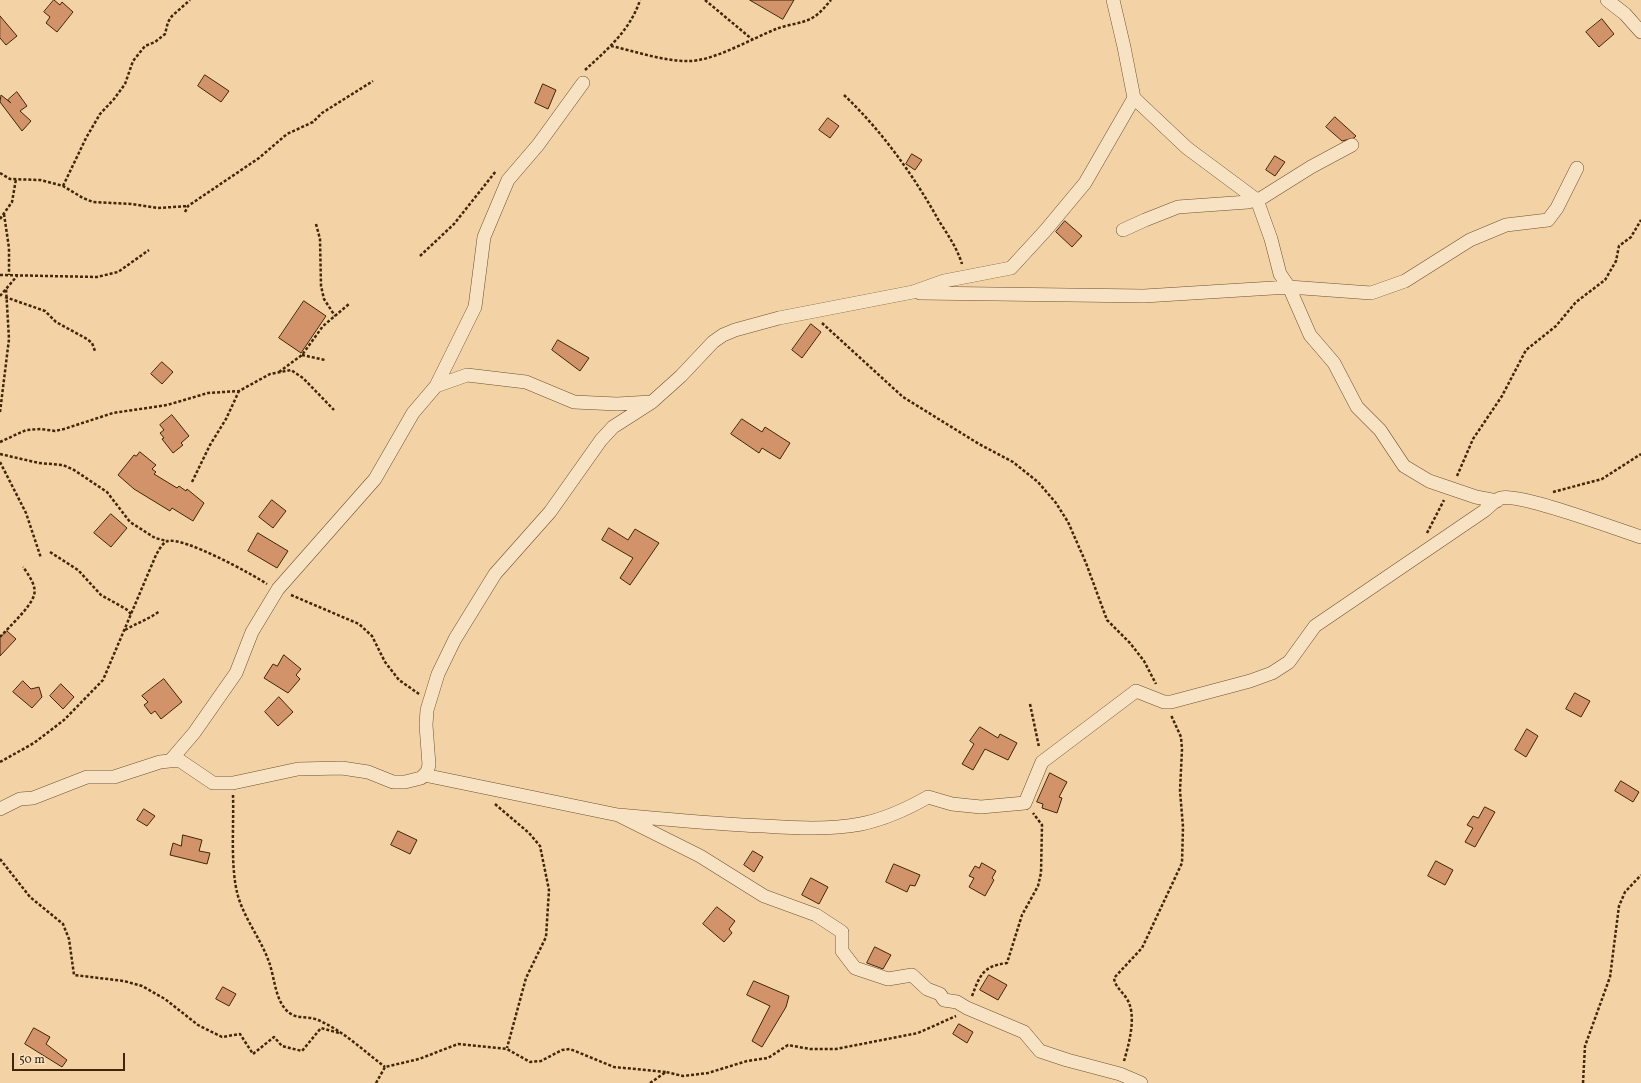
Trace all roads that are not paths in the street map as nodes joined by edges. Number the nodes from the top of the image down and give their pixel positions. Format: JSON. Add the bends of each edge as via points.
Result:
{"nodes":[{"id":1,"x":1113,"y":0,"type":"edge"},
{"id":2,"x":1607,"y":0,"type":"edge"},
{"id":3,"x":1641,"y":32,"type":"edge"},
{"id":4,"x":583,"y":82,"type":"dead end"},
{"id":5,"x":1134,"y":98,"type":"junction"},
{"id":6,"x":1352,"y":145,"type":"dead end"},
{"id":7,"x":1576,"y":168,"type":"dead end"},
{"id":8,"x":1257,"y":200,"type":"junction"},
{"id":9,"x":1124,"y":230,"type":"dead end"},
{"id":10,"x":1289,"y":288,"type":"junction"},
{"id":11,"x":913,"y":292,"type":"junction"},
{"id":12,"x":436,"y":386,"type":"junction"},
{"id":13,"x":652,"y":402,"type":"junction"},
{"id":14,"x":1497,"y":501,"type":"junction"},
{"id":15,"x":1641,"y":537,"type":"edge"},
{"id":16,"x":170,"y":761,"type":"junction"},
{"id":17,"x":424,"y":775,"type":"junction"},
{"id":18,"x":0,"y":809,"type":"edge"},
{"id":19,"x":618,"y":815,"type":"junction"},
{"id":20,"x":1141,"y":1083,"type":"edge"}],
"edges":[{"from":1,"to":5,"type":"street"},
{"from":2,"to":3,"type":"street","via":[[1625,14]]},
{"from":4,"to":12,"type":"street","via":[[538,145],[508,180],[484,238],[475,307]]},
{"from":5,"to":8,"type":"street","via":[[1187,148]]},
{"from":5,"to":11,"type":"street","via":[[1085,183],[1011,268],[944,281]]},
{"from":6,"to":8,"type":"street"},
{"from":7,"to":10,"type":"street","via":[[1557,208],[1548,220],[1506,226],[1470,240],[1405,281],[1371,293]]},
{"from":8,"to":9,"type":"street","via":[[1178,207]]},
{"from":8,"to":10,"type":"street","via":[[1280,274]]},
{"from":10,"to":11,"type":"street","via":[[1144,296]]},
{"from":10,"to":14,"type":"street","via":[[1310,335],[1334,363],[1357,406],[1380,430],[1404,466],[1429,480],[1476,497]]},
{"from":11,"to":13,"type":"street","via":[[810,312],[723,335]]},
{"from":12,"to":13,"type":"street","via":[[467,375],[526,382],[574,402]]},
{"from":12,"to":16,"type":"street","via":[[413,413],[375,479],[278,589],[252,632],[236,673],[194,733]]},
{"from":13,"to":17,"type":"street","via":[[613,427],[601,440],[550,512],[495,574],[455,639],[438,674],[429,702],[426,725],[429,765]]},
{"from":14,"to":15,"type":"street","via":[[1502,498],[1513,498],[1535,503]]},
{"from":14,"to":19,"type":"street","via":[[1315,626],[1289,662],[1272,673],[1171,702],[1164,702],[1136,691],[1042,762],[1025,803],[981,807],[952,804],[928,797],[903,811],[861,824],[840,827],[716,824]]},
{"from":16,"to":17,"type":"street","via":[[179,760],[213,783],[233,783],[298,769],[342,768],[368,772],[392,782],[413,782]]},
{"from":16,"to":18,"type":"street","via":[[114,777],[87,777],[33,798],[20,799]]},
{"from":17,"to":19,"type":"street"},
{"from":19,"to":20,"type":"street","via":[[700,856],[764,896],[816,915],[842,932],[842,951],[855,968],[888,979],[912,975],[927,989],[940,994],[944,1000],[957,1002],[1024,1032],[1040,1051],[1120,1074]]}]}
